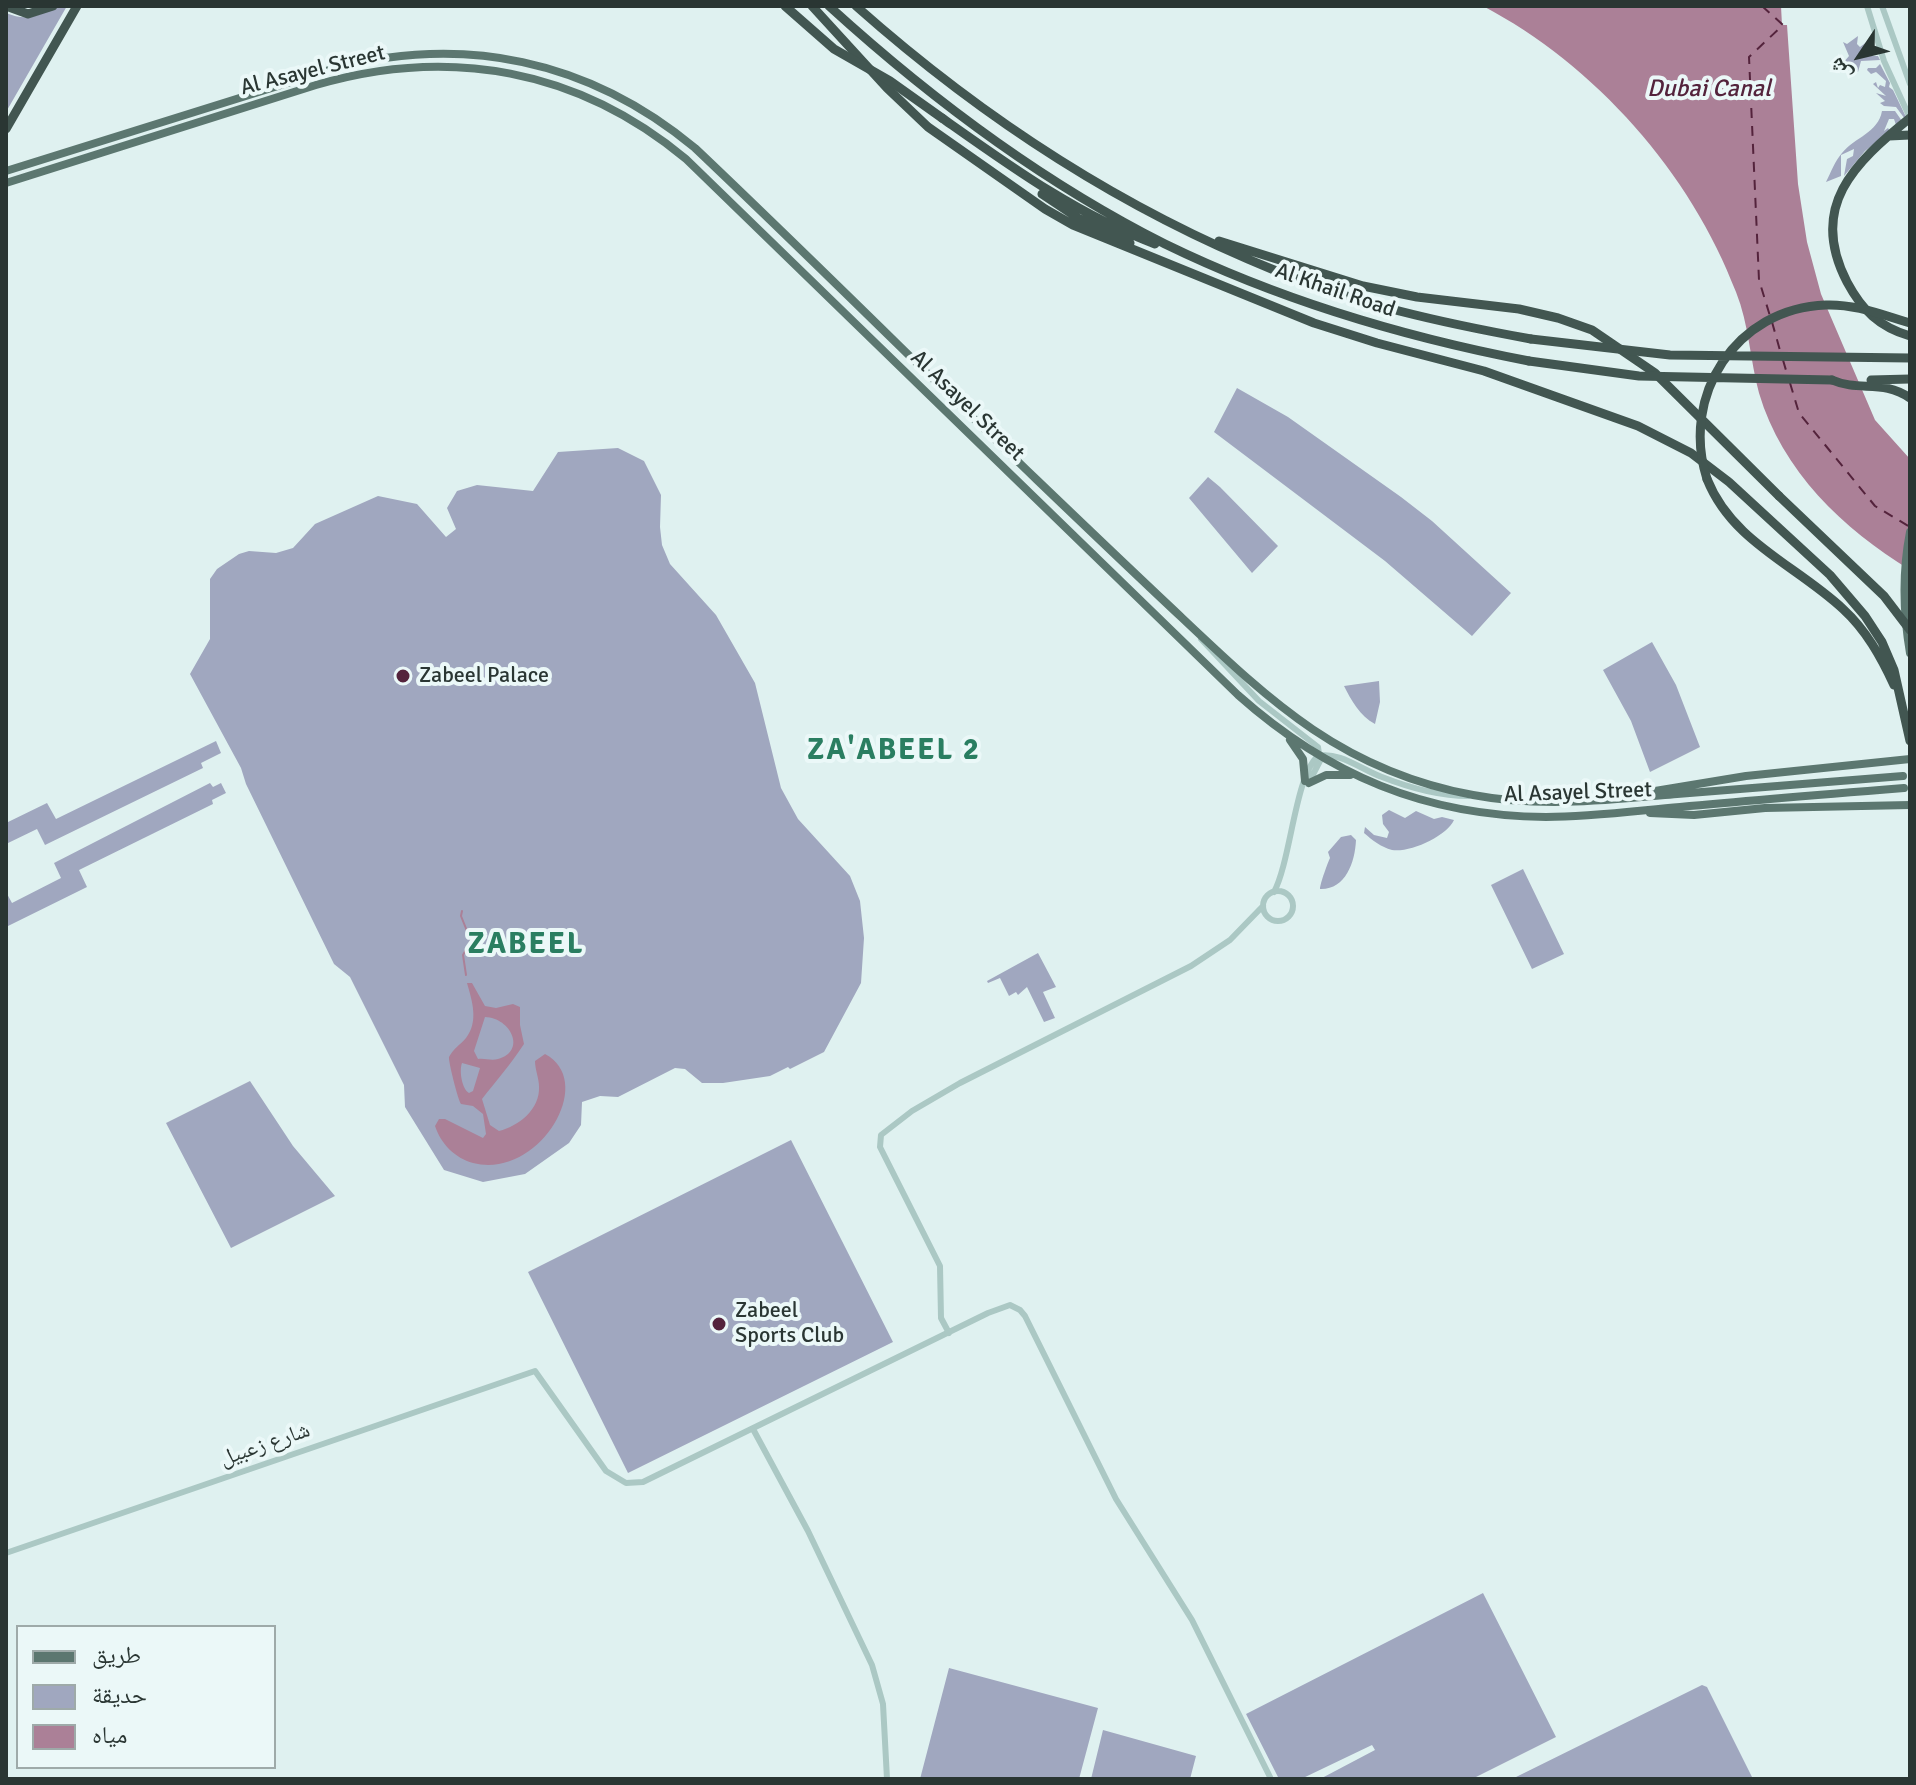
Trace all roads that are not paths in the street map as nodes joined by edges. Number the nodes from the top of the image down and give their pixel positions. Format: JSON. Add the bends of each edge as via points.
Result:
{"nodes":[{"id":1,"x":6,"y":6,"type":"edge"},
{"id":2,"x":53,"y":6,"type":"edge"},
{"id":3,"x":77,"y":6,"type":"edge"},
{"id":4,"x":785,"y":6,"type":"edge"},
{"id":5,"x":812,"y":6,"type":"edge"},
{"id":6,"x":829,"y":6,"type":"edge"},
{"id":7,"x":856,"y":6,"type":"edge"},
{"id":8,"x":1867,"y":6,"type":"edge"},
{"id":9,"x":1882,"y":6,"type":"edge"},
{"id":10,"x":1910,"y":84,"type":"edge"},
{"id":11,"x":1910,"y":118,"type":"edge"},
{"id":12,"x":6,"y":129,"type":"edge"},
{"id":13,"x":1910,"y":135,"type":"edge"},
{"id":14,"x":1885,"y":137,"type":"junction"},
{"id":15,"x":990,"y":151,"type":"junction"},
{"id":16,"x":6,"y":171,"type":"edge"},
{"id":17,"x":6,"y":183,"type":"edge"},
{"id":18,"x":1209,"y":241,"type":"junction"},
{"id":19,"x":1190,"y":256,"type":"junction"},
{"id":20,"x":1161,"y":261,"type":"junction"},
{"id":21,"x":1910,"y":323,"type":"edge"},
{"id":22,"x":1910,"y":336,"type":"edge"},
{"id":23,"x":1910,"y":358,"type":"edge"},
{"id":24,"x":1910,"y":379,"type":"edge"},
{"id":25,"x":1832,"y":380,"type":"junction"},
{"id":26,"x":1910,"y":398,"type":"edge"},
{"id":27,"x":1910,"y":532,"type":"edge"},
{"id":28,"x":1910,"y":630,"type":"edge"},
{"id":29,"x":1196,"y":631,"type":"junction"},
{"id":30,"x":1910,"y":653,"type":"edge"},
{"id":31,"x":1903,"y":707,"type":"junction"},
{"id":32,"x":1284,"y":733,"type":"junction"},
{"id":33,"x":1910,"y":740,"type":"edge"},
{"id":34,"x":1319,"y":756,"type":"junction"},
{"id":35,"x":1910,"y":759,"type":"edge"},
{"id":36,"x":1355,"y":776,"type":"junction"},
{"id":37,"x":1903,"y":776,"type":"dead end"},
{"id":38,"x":1307,"y":782,"type":"junction"},
{"id":39,"x":1904,"y":788,"type":"dead end"},
{"id":40,"x":1476,"y":796,"type":"junction"},
{"id":41,"x":1637,"y":797,"type":"junction"},
{"id":42,"x":1910,"y":805,"type":"edge"},
{"id":43,"x":1638,"y":811,"type":"junction"},
{"id":44,"x":1282,"y":874,"type":"junction"},
{"id":45,"x":1274,"y":892,"type":"junction"},
{"id":46,"x":1285,"y":894,"type":"junction"},
{"id":47,"x":1263,"y":906,"type":"junction"},
{"id":48,"x":1269,"y":918,"type":"junction"},
{"id":49,"x":1244,"y":926,"type":"junction"},
{"id":50,"x":949,"y":1333,"type":"junction"},
{"id":51,"x":753,"y":1429,"type":"junction"},
{"id":52,"x":6,"y":1553,"type":"edge"},
{"id":53,"x":887,"y":1779,"type":"edge"},
{"id":54,"x":1271,"y":1779,"type":"edge"}],
"edges":[{"from":1,"to":2,"type":"highway","via":[[28,14]]},
{"from":3,"to":12,"type":"highway"},
{"from":4,"to":15,"type":"highway","bridge":true,"via":[[834,49]]},
{"from":5,"to":20,"type":"highway","via":[[897,98],[951,144],[1064,220]]},
{"from":6,"to":19,"type":"highway","name":"Al Khail Road","via":[[921,86],[1007,148],[1113,216]]},
{"from":7,"to":18,"type":"highway","name":"Al Khail Road","via":[[952,86],[1055,158]]},
{"from":8,"to":11,"type":"street"},
{"from":9,"to":10,"type":"street"},
{"from":11,"to":14,"type":"highway"},
{"from":13,"to":14,"type":"highway"},
{"from":14,"to":22,"type":"highway","via":[[1841,190],[1833,243],[1862,307]]},
{"from":15,"to":19,"type":"highway","via":[[1087,213]]},
{"from":15,"to":20,"type":"highway","via":[[1068,212]]},
{"from":16,"to":29,"type":"main road","name":"Al Asayel Street","via":[[329,70],[383,58],[486,55],[581,79],[641,109],[695,148]]},
{"from":17,"to":32,"type":"main road","name":"Al Asayel Street","via":[[316,85],[382,70],[486,69],[535,78],[591,98],[650,131],[697,169],[1227,685]]},
{"from":18,"to":23,"type":"highway","name":"Al Khail Road","bridge":true,"via":[[1343,294],[1434,320],[1531,339],[1670,355]]},
{"from":18,"to":28,"type":"highway","bridge":true,"via":[[1234,244],[1363,286],[1527,310],[1592,330],[1655,373],[1884,596]]},
{"from":19,"to":25,"type":"highway","name":"Al Khail Road","bridge":true,"via":[[1365,321],[1529,361],[1657,377]]},
{"from":20,"to":31,"type":"highway","via":[[1326,327],[1475,368],[1624,421],[1691,453],[1849,595],[1887,651]]},
{"from":21,"to":31,"type":"highway","bridge":true,"via":[[1828,305],[1787,312],[1752,330],[1722,361],[1703,401],[1699,436],[1707,479],[1719,504],[1741,531],[1856,622],[1882,660]]},
{"from":24,"to":25,"type":"highway","name":"Al Khail Road"},
{"from":25,"to":26,"type":"highway","via":[[1885,386]]},
{"from":27,"to":30,"type":"main road","via":[[1904,576]]},
{"from":29,"to":34,"type":"street","via":[[1239,683],[1315,743]]},
{"from":29,"to":40,"type":"main road","name":"Al Asayel Street","via":[[1270,699],[1317,733],[1399,775]]},
{"from":31,"to":33,"type":"highway"},
{"from":32,"to":34,"type":"main road","name":"Al Asayel Street"},
{"from":32,"to":38,"type":"main road","via":[[1303,759]]},
{"from":34,"to":36,"type":"main road","name":"Al Asayel Street"},
{"from":34,"to":38,"type":"street","via":[[1312,761]]},
{"from":34,"to":40,"type":"street","via":[[1332,754],[1423,791]]},
{"from":35,"to":41,"type":"main road","via":[[1734,778]]},
{"from":36,"to":38,"type":"main road","via":[[1326,775]]},
{"from":36,"to":43,"type":"main road","name":"Al Asayel Street","via":[[1425,802],[1486,813],[1548,817]]},
{"from":37,"to":41,"type":"main road"},
{"from":38,"to":44,"type":"street"},
{"from":39,"to":43,"type":"main road","name":"Al Asayel Street"},
{"from":40,"to":41,"type":"main road","name":"Al Asayel Street","via":[[1541,802]]},
{"from":42,"to":43,"type":"main road","via":[[1679,815]]},
{"from":44,"to":45,"type":"street"},
{"from":44,"to":46,"type":"street"},
{"from":45,"to":46,"type":"street"},
{"from":45,"to":47,"type":"street"},
{"from":46,"to":48,"type":"street","via":[[1292,903],[1290,915],[1282,921]]},
{"from":47,"to":48,"type":"street"},
{"from":47,"to":49,"type":"street"},
{"from":48,"to":49,"type":"street"},
{"from":49,"to":50,"type":"street","via":[[1191,966],[960,1083],[881,1135],[880,1147],[940,1266],[941,1318]]},
{"from":50,"to":51,"type":"street"},
{"from":50,"to":54,"type":"street","via":[[1004,1306],[1022,1312],[1116,1499],[1197,1629]]},
{"from":51,"to":52,"type":"street","name":"شارع زعبيل","via":[[643,1482],[626,1483],[606,1471],[535,1371]]},
{"from":51,"to":53,"type":"street","via":[[872,1665],[883,1704]]}]}
